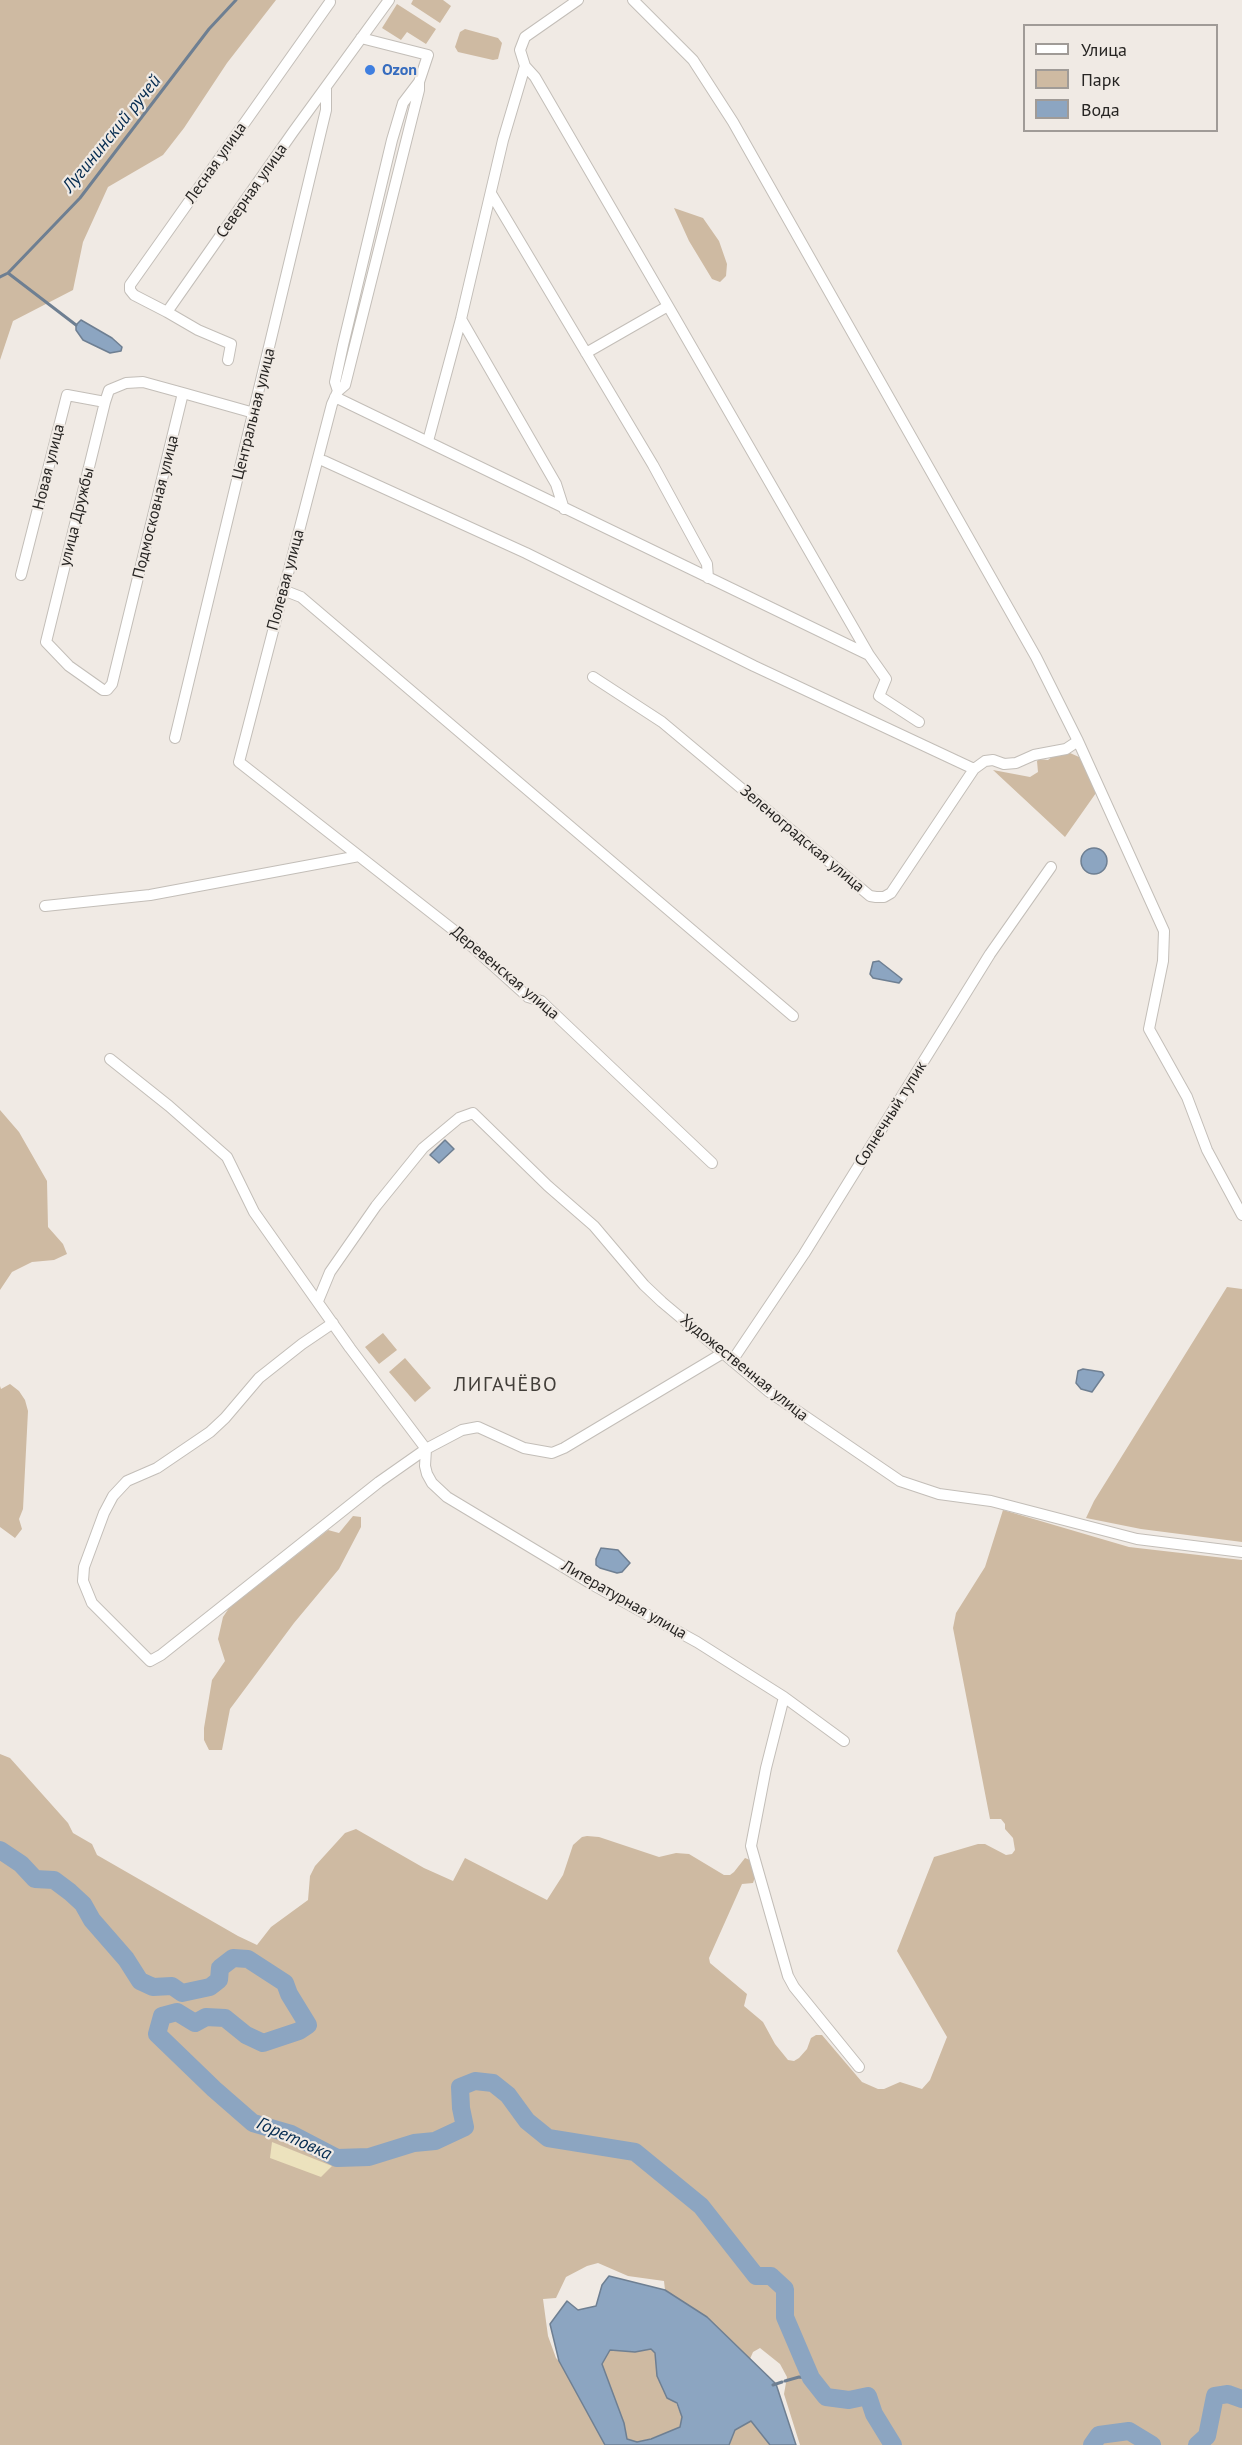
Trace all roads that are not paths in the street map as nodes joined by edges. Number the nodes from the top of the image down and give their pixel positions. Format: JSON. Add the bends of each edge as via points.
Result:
{"nodes":[{"id":1,"x":389,"y":0,"type":"edge"},
{"id":2,"x":578,"y":0,"type":"edge"},
{"id":3,"x":633,"y":0,"type":"edge"},
{"id":4,"x":330,"y":2,"type":"dead end"},
{"id":5,"x":361,"y":39,"type":"junction"},
{"id":6,"x":525,"y":66,"type":"junction"},
{"id":7,"x":419,"y":82,"type":"junction"},
{"id":8,"x":326,"y":89,"type":"junction"},
{"id":9,"x":492,"y":195,"type":"junction"},
{"id":10,"x":368,"y":239,"type":"junction"},
{"id":11,"x":381,"y":242,"type":"junction"},
{"id":12,"x":668,"y":306,"type":"junction"},
{"id":13,"x":167,"y":312,"type":"junction"},
{"id":14,"x":461,"y":319,"type":"junction"},
{"id":15,"x":586,"y":353,"type":"junction"},
{"id":16,"x":228,"y":360,"type":"dead end"},
{"id":17,"x":183,"y":393,"type":"junction"},
{"id":18,"x":337,"y":394,"type":"junction"},
{"id":19,"x":105,"y":402,"type":"junction"},
{"id":20,"x":254,"y":413,"type":"junction"},
{"id":21,"x":428,"y":441,"type":"junction"},
{"id":22,"x":324,"y":461,"type":"dead end"},
{"id":23,"x":564,"y":509,"type":"junction"},
{"id":24,"x":21,"y":575,"type":"dead end"},
{"id":25,"x":708,"y":578,"type":"junction"},
{"id":26,"x":283,"y":590,"type":"junction"},
{"id":27,"x":869,"y":655,"type":"junction"},
{"id":28,"x":593,"y":677,"type":"dead end"},
{"id":29,"x":107,"y":690,"type":"joint"},
{"id":30,"x":919,"y":722,"type":"dead end"},
{"id":31,"x":175,"y":738,"type":"dead end"},
{"id":32,"x":1078,"y":741,"type":"junction"},
{"id":33,"x":245,"y":769,"type":"joint"},
{"id":34,"x":974,"y":769,"type":"junction"},
{"id":35,"x":358,"y":856,"type":"junction"},
{"id":36,"x":1051,"y":867,"type":"dead end"},
{"id":37,"x":45,"y":906,"type":"dead end"},
{"id":38,"x":793,"y":1016,"type":"dead end"},
{"id":39,"x":110,"y":1059,"type":"dead end"},
{"id":40,"x":712,"y":1163,"type":"dead end"},
{"id":41,"x":1242,"y":1215,"type":"edge"},
{"id":42,"x":318,"y":1301,"type":"junction"},
{"id":43,"x":333,"y":1323,"type":"junction"},
{"id":44,"x":723,"y":1353,"type":"junction"},
{"id":45,"x":732,"y":1360,"type":"junction"},
{"id":46,"x":426,"y":1449,"type":"junction"},
{"id":47,"x":1242,"y":1552,"type":"edge"},
{"id":48,"x":784,"y":1697,"type":"junction"},
{"id":49,"x":844,"y":1741,"type":"dead end"},
{"id":50,"x":859,"y":2067,"type":"dead end"}],
"edges":[{"from":1,"to":5,"type":"street","name":"Северная улица"},
{"from":2,"to":6,"type":"street","via":[[525,37],[520,50]]},
{"from":3,"to":32,"type":"street","via":[[693,60],[733,122],[1031,650]]},
{"from":4,"to":13,"type":"street","name":"Лесная улица","via":[[130,285],[134,295]]},
{"from":5,"to":7,"type":"street","name":"Полевая улица","via":[[428,55]]},
{"from":5,"to":8,"type":"street","name":"Северная улица"},
{"from":6,"to":9,"type":"street"},
{"from":6,"to":12,"type":"street"},
{"from":7,"to":10,"type":"street","name":"Полевая улица","via":[[403,103]]},
{"from":7,"to":11,"type":"street","name":"Полевая улица"},
{"from":8,"to":13,"type":"street","name":"Северная улица"},
{"from":8,"to":20,"type":"street","name":"Центральная улица","via":[[326,110]]},
{"from":9,"to":14,"type":"street"},
{"from":9,"to":15,"type":"street"},
{"from":10,"to":11,"type":"street"},
{"from":10,"to":18,"type":"street","name":"Полевая улица","via":[[335,382]]},
{"from":11,"to":18,"type":"street","name":"Полевая улица","via":[[345,386]]},
{"from":12,"to":15,"type":"street"},
{"from":12,"to":27,"type":"street"},
{"from":13,"to":16,"type":"street","via":[[231,344]]},
{"from":14,"to":21,"type":"street"},
{"from":14,"to":23,"type":"street","via":[[556,484]]},
{"from":15,"to":25,"type":"street","via":[[690,533],[706,564]]},
{"from":17,"to":19,"type":"street","via":[[143,382],[126,383],[109,390]]},
{"from":17,"to":20,"type":"street"},
{"from":17,"to":29,"type":"street","name":"Подмосковная улица","via":[[112,684]]},
{"from":18,"to":21,"type":"street"},
{"from":18,"to":26,"type":"street","name":"Полевая улица"},
{"from":19,"to":24,"type":"street","name":"Новая улица","via":[[67,395]]},
{"from":19,"to":29,"type":"street","name":"улица Дружбы","via":[[46,642],[69,666]]},
{"from":20,"to":31,"type":"street","name":"Центральная улица"},
{"from":21,"to":23,"type":"street"},
{"from":22,"to":34,"type":"street","via":[[526,553]]},
{"from":23,"to":25,"type":"street"},
{"from":25,"to":27,"type":"street"},
{"from":26,"to":33,"type":"street","name":"Полевая улица","via":[[239,762]]},
{"from":26,"to":38,"type":"street","via":[[301,597]]},
{"from":27,"to":30,"type":"street","via":[[886,679],[879,696]]},
{"from":28,"to":34,"type":"street","name":"Зеленоградская улица","via":[[662,722],[870,896],[891,893]]},
{"from":32,"to":34,"type":"street","via":[[1066,749],[1016,763],[985,761]]},
{"from":32,"to":41,"type":"street","via":[[1164,931],[1163,961],[1149,1029],[1187,1097],[1207,1150]]},
{"from":33,"to":35,"type":"street","name":"Деревенская улица","via":[[258,775]]},
{"from":35,"to":37,"type":"street","via":[[150,895]]},
{"from":35,"to":40,"type":"street","name":"Деревенская улица","via":[[456,932],[528,997],[541,1001]]},
{"from":36,"to":45,"type":"street","name":"Солнечный тупик","via":[[990,954],[804,1254]]},
{"from":39,"to":42,"type":"street","via":[[227,1157],[254,1212]]},
{"from":42,"to":43,"type":"street"},
{"from":42,"to":44,"type":"street","name":"Художественная улица","via":[[330,1272],[423,1148],[459,1118],[473,1113],[594,1226],[650,1290]]},
{"from":43,"to":46,"type":"street"},
{"from":43,"to":46,"type":"street","via":[[259,1378],[210,1432],[157,1468],[121,1486],[104,1513],[84,1568],[83,1581],[92,1603],[150,1661]]},
{"from":44,"to":45,"type":"street","name":"Художественная улица"},
{"from":44,"to":46,"type":"street","via":[[552,1453],[524,1448],[478,1427],[462,1430]]},
{"from":45,"to":47,"type":"street","name":"Художественная улица","via":[[804,1418],[900,1481],[939,1494],[992,1501],[1137,1539]]},
{"from":46,"to":48,"type":"street","name":"Литературная улица","via":[[425,1466],[432,1483],[460,1506],[698,1642]]},
{"from":48,"to":49,"type":"street","name":"Литературная улица"},
{"from":48,"to":50,"type":"street","via":[[751,1846],[788,1976]]}]}
